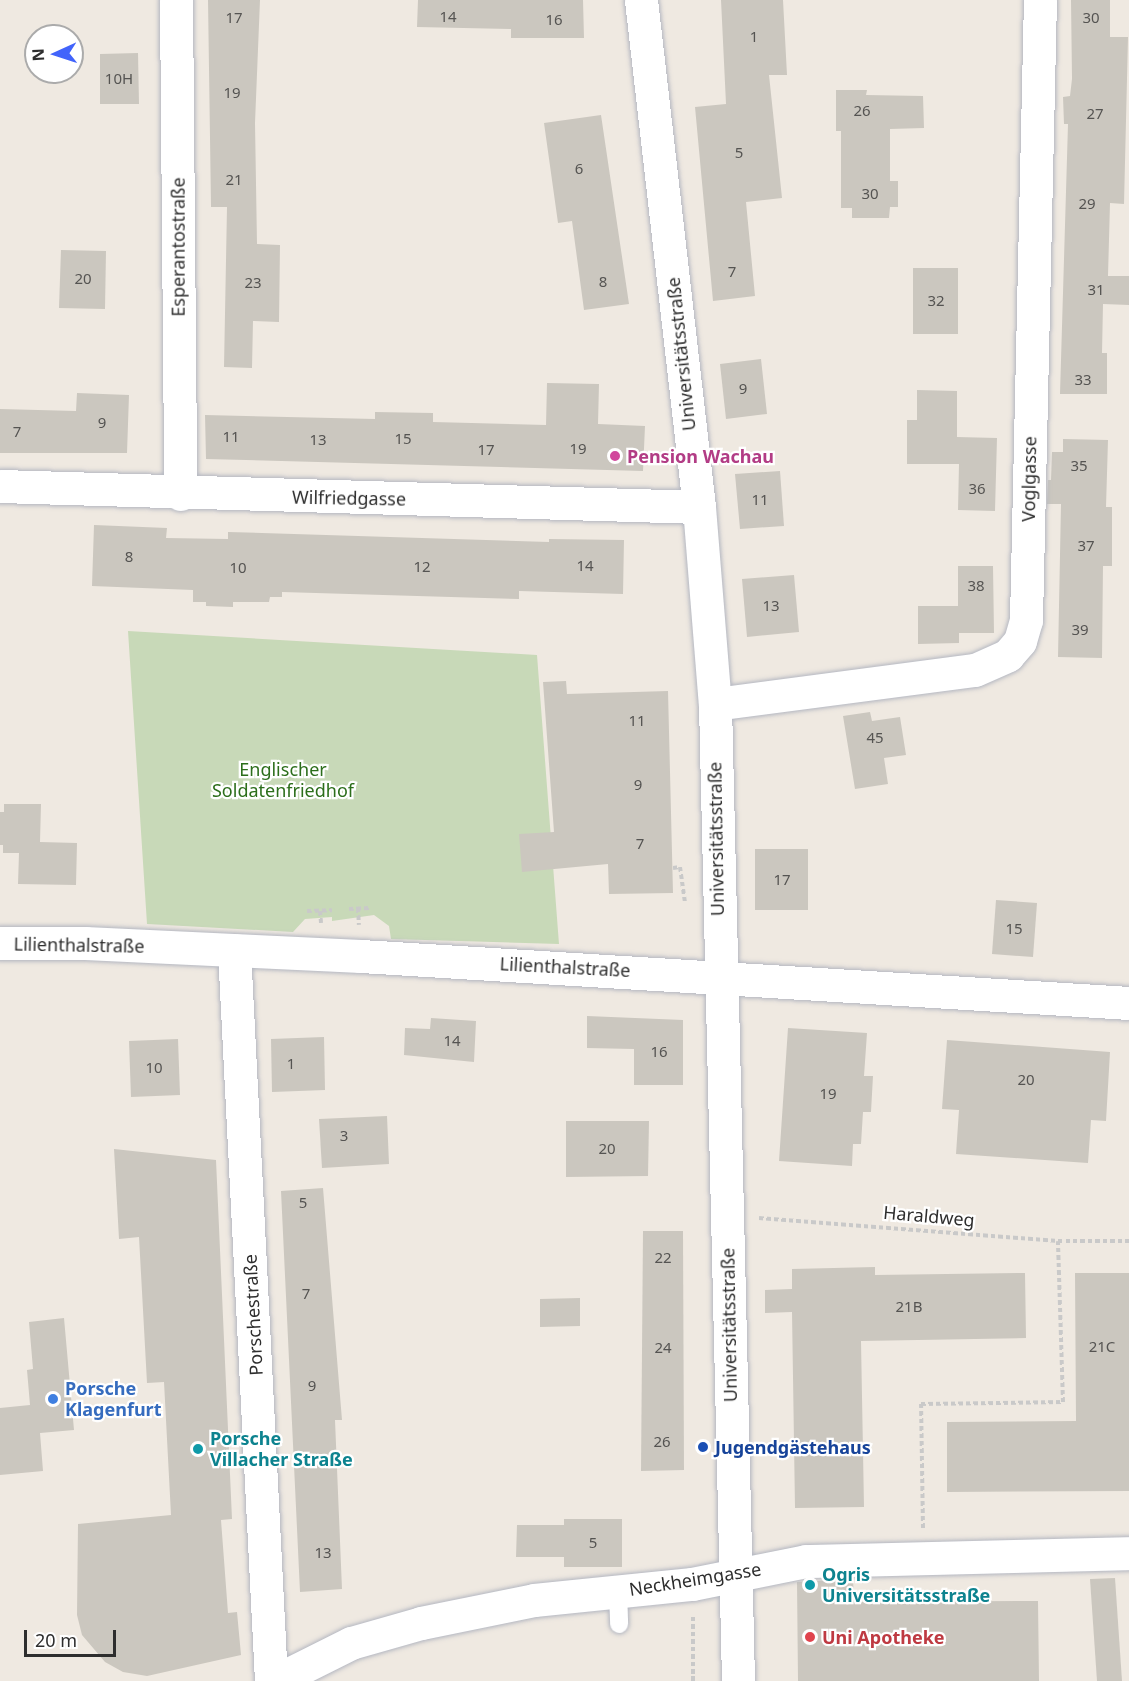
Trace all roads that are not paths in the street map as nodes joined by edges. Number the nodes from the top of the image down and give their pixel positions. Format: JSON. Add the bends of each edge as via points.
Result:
{"nodes":[{"id":1,"x":176,"y":0,"type":"edge"},
{"id":2,"x":641,"y":0,"type":"edge"},
{"id":3,"x":1040,"y":0,"type":"edge"},
{"id":4,"x":0,"y":486,"type":"edge"},
{"id":5,"x":180,"y":494,"type":"junction"},
{"id":6,"x":699,"y":507,"type":"junction"},
{"id":7,"x":715,"y":704,"type":"junction"},
{"id":8,"x":0,"y":943,"type":"edge"},
{"id":9,"x":234,"y":950,"type":"junction"},
{"id":10,"x":719,"y":976,"type":"junction"},
{"id":11,"x":1129,"y":1003,"type":"edge"},
{"id":12,"x":1129,"y":1553,"type":"edge"},
{"id":13,"x":735,"y":1573,"type":"junction"},
{"id":14,"x":618,"y":1591,"type":"junction"},
{"id":15,"x":619,"y":1624,"type":"dead end"},
{"id":16,"x":273,"y":1681,"type":"edge"},
{"id":17,"x":738,"y":1681,"type":"edge"}],
"edges":[{"from":1,"to":5,"type":"street","name":"Esperantostraße"},
{"from":2,"to":6,"type":"street","name":"Universitätsstraße"},
{"from":3,"to":7,"type":"street","name":"Voglgasse","via":[[1026,620],[1020,641],[1008,655],[975,670]]},
{"from":4,"to":5,"type":"street","name":"Wilfriedgasse"},
{"from":5,"to":6,"type":"street","name":"Wilfriedgasse"},
{"from":6,"to":7,"type":"street","name":"Universitätsstraße"},
{"from":7,"to":10,"type":"street","name":"Universitätsstraße"},
{"from":8,"to":9,"type":"street","name":"Lilienthalstraße"},
{"from":9,"to":10,"type":"street","name":"Lilienthalstraße"},
{"from":9,"to":16,"type":"street","name":"Porschestraße"},
{"from":10,"to":11,"type":"street","name":"Lilienthalstraße"},
{"from":10,"to":13,"type":"street","name":"Universitätsstraße"},
{"from":12,"to":13,"type":"street","name":"Neckheimgasse","via":[[806,1562]]},
{"from":13,"to":14,"type":"street","name":"Neckheimgasse","via":[[692,1584]]},
{"from":13,"to":17,"type":"street","name":"Universitätsstraße"},
{"from":14,"to":15,"type":"lane"},
{"from":14,"to":16,"type":"street","name":"Neckheimgasse","via":[[534,1600],[421,1623],[351,1643]]}]}
